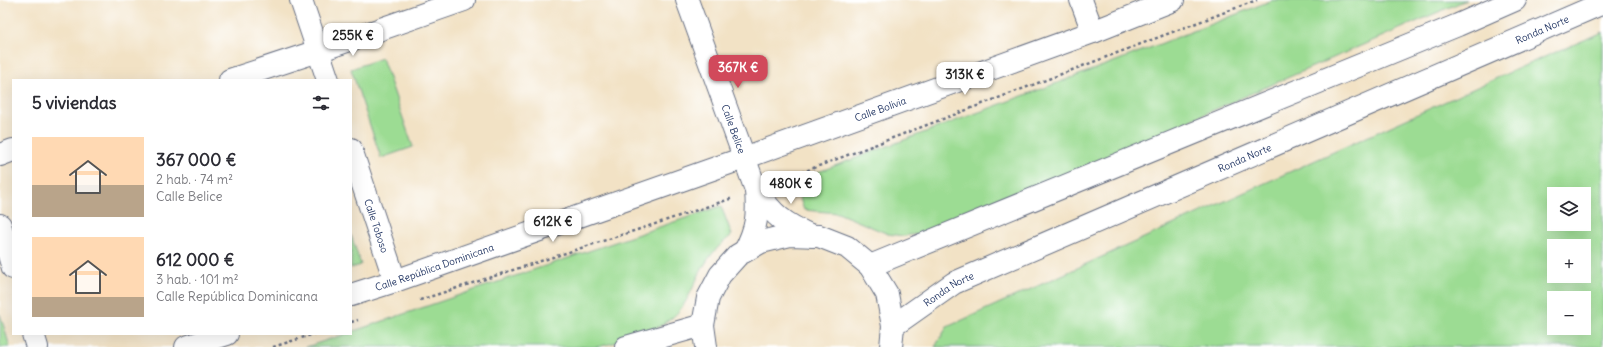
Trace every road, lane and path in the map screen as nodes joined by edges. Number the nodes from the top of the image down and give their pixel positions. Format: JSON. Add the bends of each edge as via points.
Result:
{"nodes":[{"id":1,"x":301,"y":0,"type":"edge"},
{"id":2,"x":464,"y":0,"type":"edge"},
{"id":3,"x":687,"y":0,"type":"edge"},
{"id":4,"x":1081,"y":0,"type":"edge"},
{"id":5,"x":1173,"y":0,"type":"edge"},
{"id":6,"x":1257,"y":0,"type":"edge"},
{"id":7,"x":1515,"y":0,"type":"edge"},
{"id":8,"x":1603,"y":2,"type":"edge"},
{"id":9,"x":1093,"y":32,"type":"junction"},
{"id":10,"x":318,"y":51,"type":"junction"},
{"id":11,"x":233,"y":79,"type":"edge"},
{"id":12,"x":328,"y":79,"type":"edge"},
{"id":13,"x":12,"y":150,"type":"edge"},
{"id":14,"x":352,"y":152,"type":"edge"},
{"id":15,"x":0,"y":155,"type":"edge"},
{"id":16,"x":744,"y":158,"type":"junction"},
{"id":17,"x":756,"y":190,"type":"junction"},
{"id":18,"x":0,"y":225,"type":"edge"},
{"id":19,"x":812,"y":236,"type":"junction"},
{"id":20,"x":745,"y":251,"type":"junction"},
{"id":21,"x":12,"y":265,"type":"edge"},
{"id":22,"x":870,"y":266,"type":"junction"},
{"id":23,"x":395,"y":281,"type":"junction"},
{"id":24,"x":352,"y":294,"type":"edge"},
{"id":25,"x":418,"y":300,"type":"dead end"},
{"id":26,"x":358,"y":320,"type":"dead end"},
{"id":27,"x":352,"y":322,"type":"edge"},
{"id":28,"x":703,"y":325,"type":"junction"},
{"id":29,"x":34,"y":335,"type":"edge"},
{"id":30,"x":224,"y":335,"type":"edge"},
{"id":31,"x":311,"y":335,"type":"edge"},
{"id":32,"x":892,"y":336,"type":"edge"},
{"id":33,"x":38,"y":347,"type":"edge"},
{"id":34,"x":186,"y":347,"type":"edge"},
{"id":35,"x":273,"y":347,"type":"edge"},
{"id":36,"x":626,"y":347,"type":"edge"},
{"id":37,"x":706,"y":347,"type":"edge"}],
"edges":[{"from":1,"to":10,"type":"street"},
{"from":2,"to":10,"type":"street"},
{"from":3,"to":16,"type":"street","name":"Calle Belice"},
{"from":4,"to":9,"type":"street"},
{"from":5,"to":9,"type":"street","name":"Calle Bolivia"},
{"from":6,"to":17,"type":"path"},
{"from":7,"to":22,"type":"street"},
{"from":8,"to":32,"type":"street","name":"Ronda Norte","via":[[954,283]]},
{"from":9,"to":16,"type":"street","name":"Calle Bolivia"},
{"from":10,"to":11,"type":"street"},
{"from":10,"to":12,"type":"street"},
{"from":13,"to":15,"type":"street"},
{"from":14,"to":23,"type":"street","name":"Calle Toboso"},
{"from":16,"to":17,"type":"street","name":"Calle Belice"},
{"from":16,"to":23,"type":"street","name":"Calle República Dominicana"},
{"from":17,"to":19,"type":"street","name":"Calle Belice","via":[[766,205],[780,218],[791,227]]},
{"from":17,"to":20,"type":"street","name":"Calle Belice","via":[[757,222]]},
{"from":17,"to":25,"type":"path"},
{"from":18,"to":21,"type":"street"},
{"from":19,"to":20,"type":"street","name":"Ronda Norte","via":[[790,235],[761,242]]},
{"from":19,"to":22,"type":"street","name":"Ronda Norte","via":[[820,236],[847,248]]},
{"from":20,"to":28,"type":"street","name":"Ronda Norte","via":[[720,275],[708,298]]},
{"from":22,"to":32,"type":"street","name":"Ronda Norte","via":[[887,294]]},
{"from":23,"to":24,"type":"street","name":"Calle República Dominicana"},
{"from":26,"to":27,"type":"path"},
{"from":28,"to":36,"type":"street"},
{"from":28,"to":37,"type":"street","name":"Ronda Norte"},
{"from":29,"to":33,"type":"street"},
{"from":30,"to":34,"type":"street"},
{"from":31,"to":35,"type":"path"}]}
